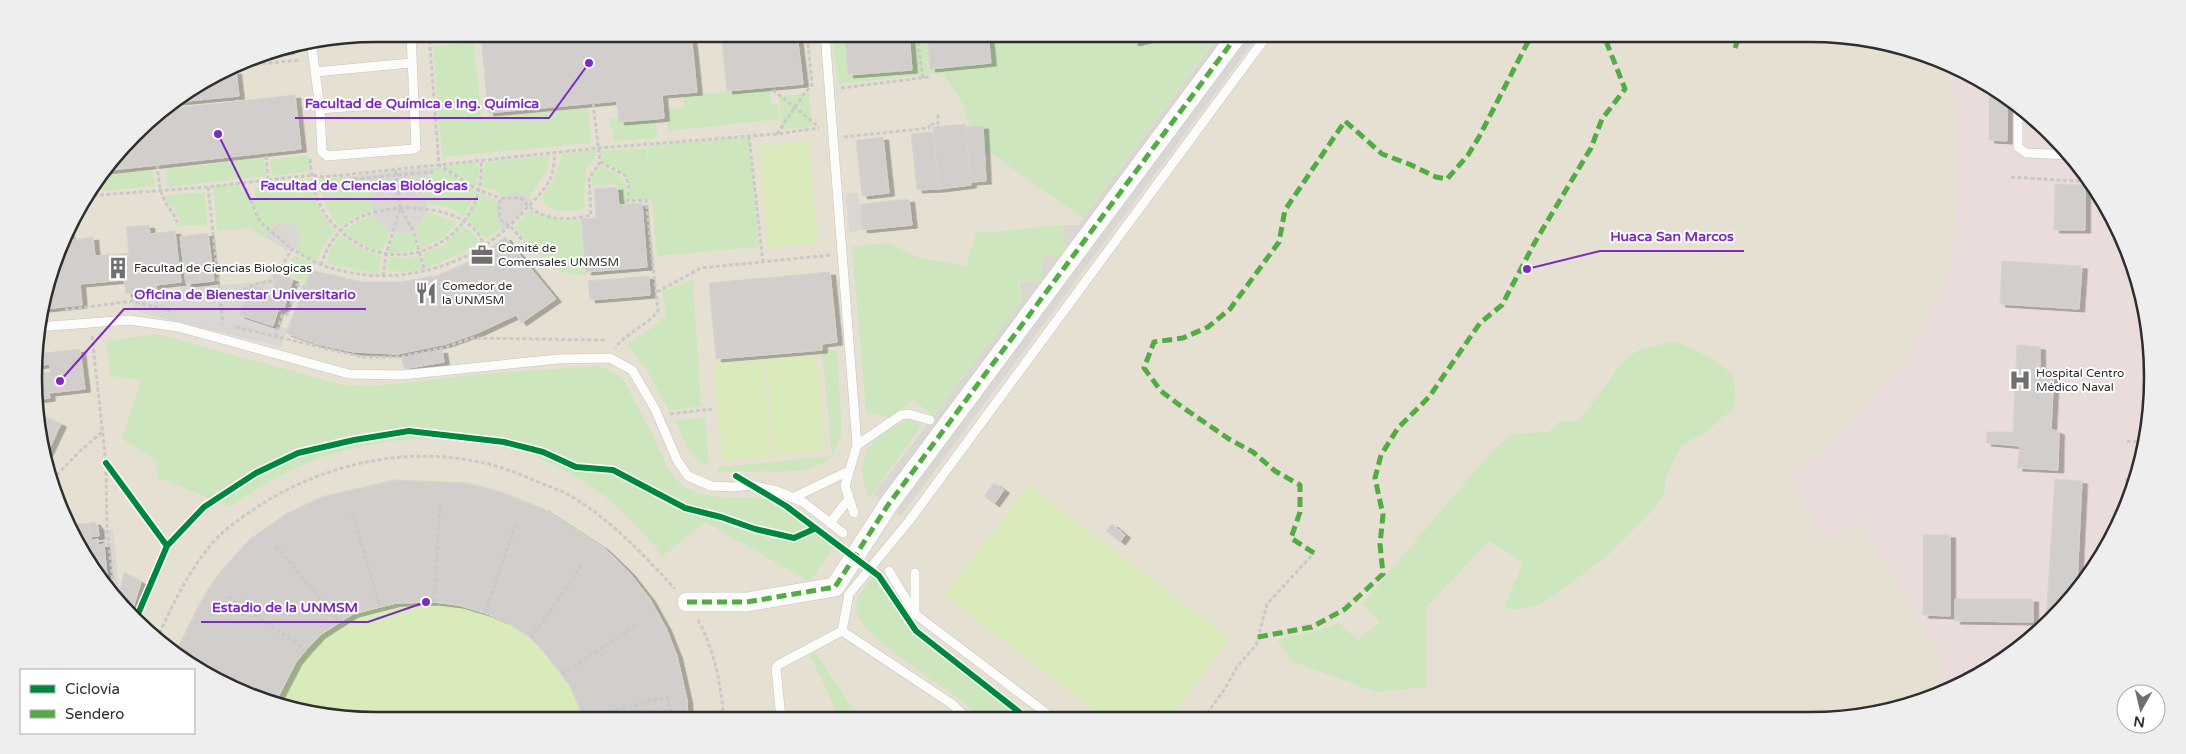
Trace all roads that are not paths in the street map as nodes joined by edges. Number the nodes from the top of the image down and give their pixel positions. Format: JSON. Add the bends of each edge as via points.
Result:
{"nodes":[{"id":1,"x":413,"y":42,"type":"edge"},
{"id":2,"x":826,"y":42,"type":"edge"},
{"id":3,"x":1232,"y":42,"type":"edge"},
{"id":4,"x":1262,"y":42,"type":"edge"},
{"id":5,"x":312,"y":49,"type":"edge"},
{"id":6,"x":411,"y":63,"type":"junction"},
{"id":7,"x":315,"y":72,"type":"junction"},
{"id":8,"x":412,"y":102,"type":"junction"},
{"id":9,"x":320,"y":109,"type":"junction"},
{"id":10,"x":2018,"y":116,"type":"edge"},
{"id":11,"x":2059,"y":154,"type":"edge"},
{"id":12,"x":46,"y":326,"type":"edge"},
{"id":13,"x":930,"y":420,"type":"dead end"},
{"id":14,"x":857,"y":444,"type":"junction"},
{"id":15,"x":850,"y":471,"type":"junction"},
{"id":16,"x":792,"y":498,"type":"junction"},
{"id":17,"x":848,"y":500,"type":"junction"},
{"id":18,"x":854,"y":513,"type":"dead end"},
{"id":19,"x":830,"y":523,"type":"junction"},
{"id":20,"x":843,"y":533,"type":"dead end"},
{"id":21,"x":889,"y":571,"type":"dead end"},
{"id":22,"x":914,"y":573,"type":"dead end"},
{"id":23,"x":687,"y":602,"type":"road end"},
{"id":24,"x":915,"y":614,"type":"junction"},
{"id":25,"x":842,"y":631,"type":"junction"},
{"id":26,"x":780,"y":712,"type":"edge"},
{"id":27,"x":961,"y":712,"type":"edge"},
{"id":28,"x":1045,"y":712,"type":"edge"}],
"edges":[{"from":1,"to":6,"type":"lane"},
{"from":2,"to":14,"type":"lane"},
{"from":3,"to":23,"type":"street","via":[[888,505],[835,587],[747,602]]},
{"from":4,"to":25,"type":"lane","bridge":true,"via":[[908,521],[849,594]]},
{"from":5,"to":7,"type":"lane"},
{"from":6,"to":7,"type":"lane"},
{"from":6,"to":8,"type":"lane"},
{"from":7,"to":9,"type":"lane"},
{"from":8,"to":9,"type":"lane"},
{"from":8,"to":9,"type":"lane","via":[[417,144],[414,150],[324,155]]},
{"from":10,"to":11,"type":"lane","via":[[2018,147],[2021,151]]},
{"from":12,"to":16,"type":"lane","via":[[129,320],[178,327],[349,374],[402,375],[558,359],[610,358],[632,370],[688,476],[711,486],[751,485]]},
{"from":13,"to":14,"type":"lane","via":[[901,415]]},
{"from":14,"to":15,"type":"lane"},
{"from":15,"to":16,"type":"lane"},
{"from":15,"to":17,"type":"lane","via":[[845,486]]},
{"from":16,"to":19,"type":"lane"},
{"from":17,"to":18,"type":"lane"},
{"from":17,"to":19,"type":"lane"},
{"from":19,"to":20,"type":"lane"},
{"from":21,"to":24,"type":"lane"},
{"from":22,"to":24,"type":"lane"},
{"from":24,"to":28,"type":"lane"},
{"from":25,"to":26,"type":"lane","via":[[778,665]]},
{"from":25,"to":27,"type":"lane"}]}
